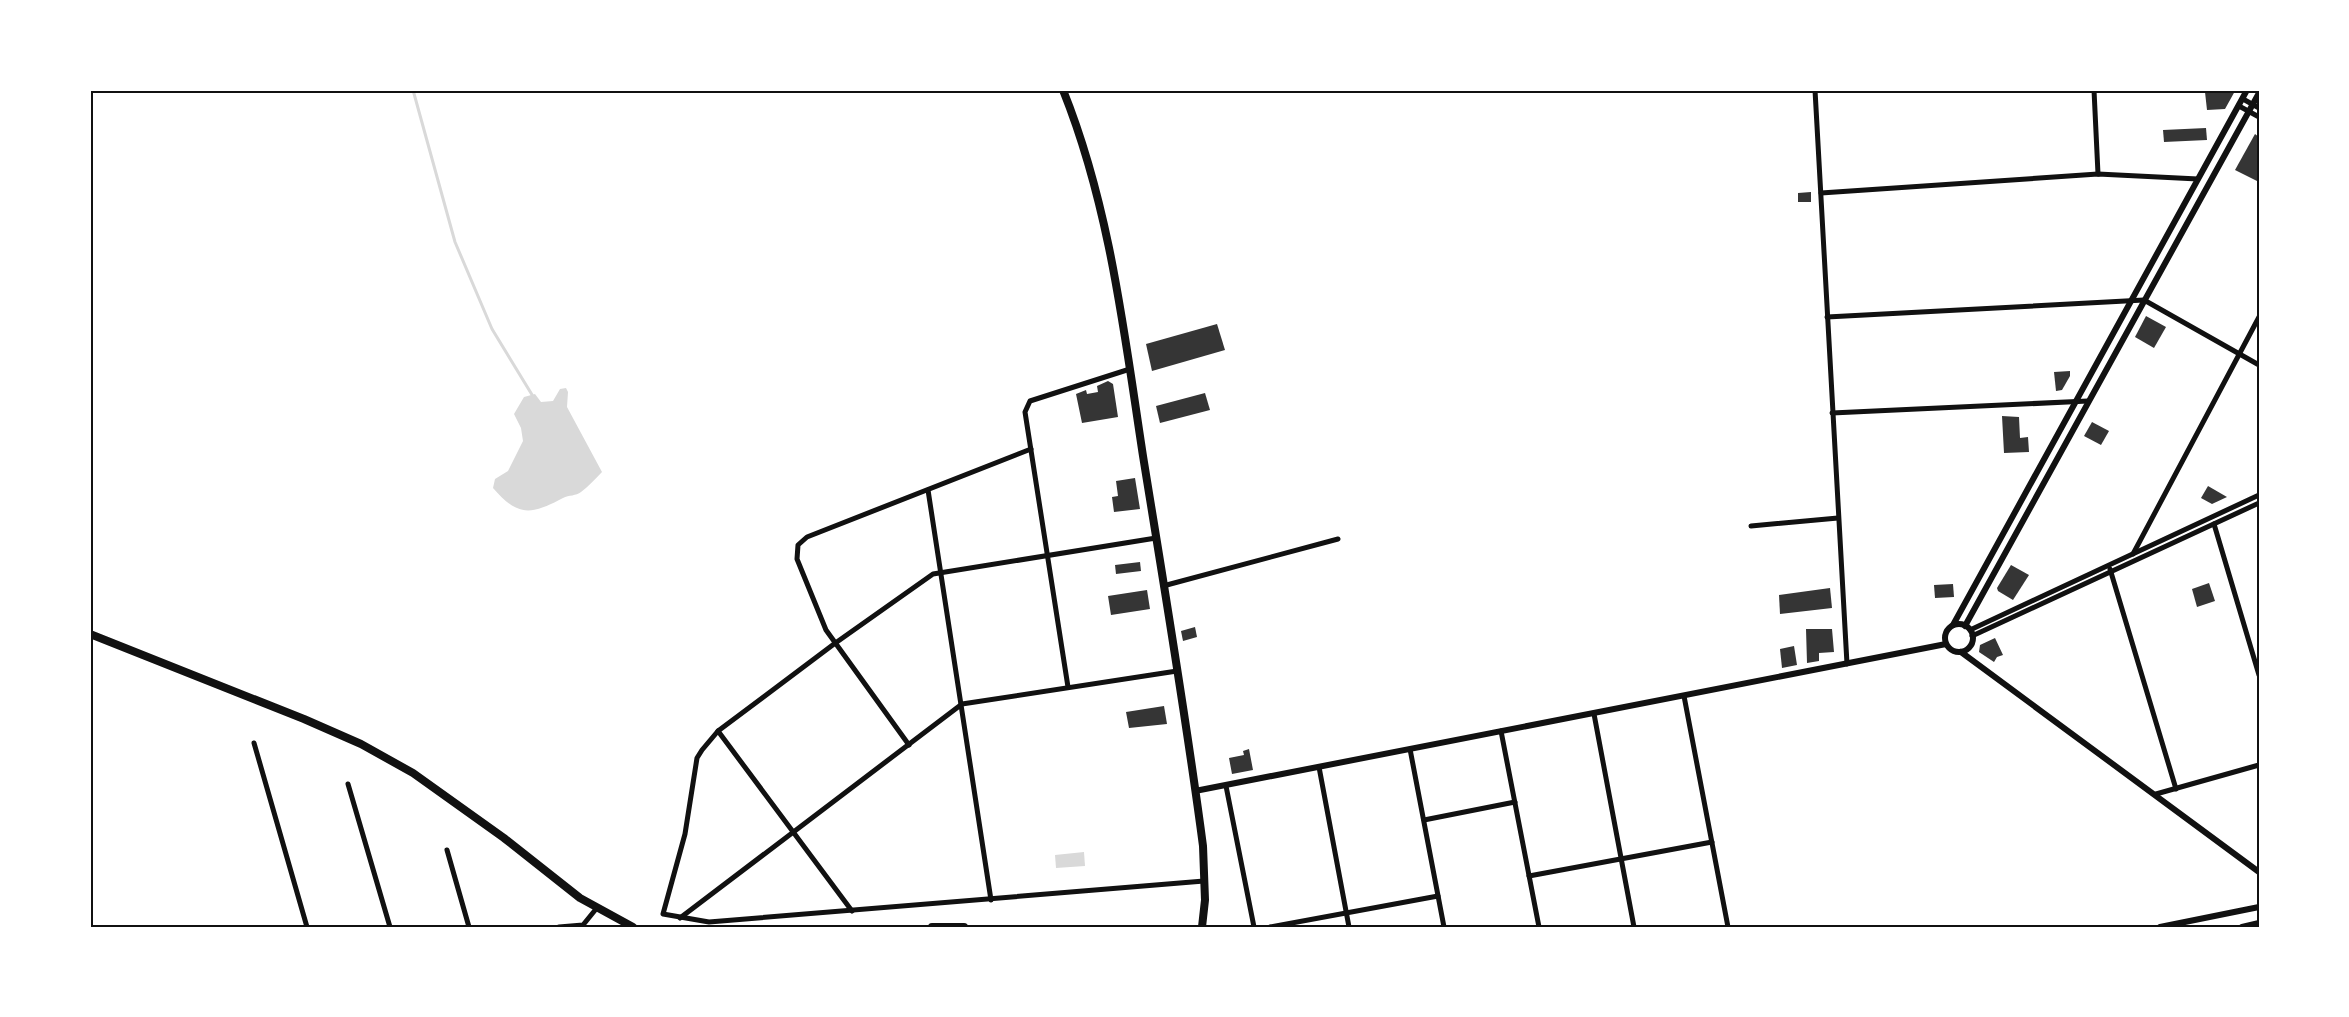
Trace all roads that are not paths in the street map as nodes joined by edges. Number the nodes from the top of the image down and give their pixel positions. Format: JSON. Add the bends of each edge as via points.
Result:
{"nodes":[{"id":1,"x":1063,"y":90,"type":"edge"},
{"id":2,"x":1815,"y":90,"type":"edge"},
{"id":3,"x":2094,"y":90,"type":"edge"},
{"id":4,"x":2247,"y":90,"type":"edge"},
{"id":5,"x":2259,"y":93,"type":"edge"},
{"id":6,"x":2243,"y":99,"type":"junction"},
{"id":7,"x":2239,"y":106,"type":"junction"},
{"id":8,"x":2256,"y":106,"type":"edge"},
{"id":9,"x":2249,"y":112,"type":"junction"},
{"id":10,"x":2259,"y":117,"type":"edge"},
{"id":11,"x":2098,"y":174,"type":"junction"},
{"id":12,"x":2198,"y":179,"type":"junction"},
{"id":13,"x":1821,"y":193,"type":"junction"},
{"id":14,"x":2132,"y":300,"type":"junction"},
{"id":15,"x":2144,"y":300,"type":"junction"},
{"id":16,"x":1827,"y":316,"type":"junction"},
{"id":17,"x":2259,"y":316,"type":"edge"},
{"id":18,"x":2239,"y":353,"type":"junction"},
{"id":19,"x":2259,"y":365,"type":"edge"},
{"id":20,"x":1130,"y":369,"type":"junction"},
{"id":21,"x":2088,"y":400,"type":"junction"},
{"id":22,"x":2076,"y":402,"type":"junction"},
{"id":23,"x":1832,"y":413,"type":"junction"},
{"id":24,"x":1031,"y":449,"type":"junction"},
{"id":25,"x":928,"y":490,"type":"junction"},
{"id":26,"x":2259,"y":495,"type":"edge"},
{"id":27,"x":2259,"y":503,"type":"edge"},
{"id":28,"x":2212,"y":516,"type":"junction"},
{"id":29,"x":1838,"y":519,"type":"junction"},
{"id":30,"x":2214,"y":524,"type":"junction"},
{"id":31,"x":1751,"y":526,"type":"dead end"},
{"id":32,"x":1156,"y":538,"type":"junction"},
{"id":33,"x":1338,"y":539,"type":"dead end"},
{"id":34,"x":2133,"y":553,"type":"junction"},
{"id":35,"x":1048,"y":554,"type":"junction"},
{"id":36,"x":2136,"y":561,"type":"junction"},
{"id":37,"x":2109,"y":565,"type":"junction"},
{"id":38,"x":941,"y":572,"type":"junction"},
{"id":39,"x":2112,"y":572,"type":"junction"},
{"id":40,"x":1163,"y":586,"type":"junction"},
{"id":41,"x":1953,"y":625,"type":"junction"},
{"id":42,"x":1969,"y":631,"type":"junction"},
{"id":43,"x":90,"y":634,"type":"edge"},
{"id":44,"x":834,"y":644,"type":"junction"},
{"id":45,"x":1946,"y":644,"type":"junction"},
{"id":46,"x":1961,"y":652,"type":"junction"},
{"id":47,"x":1847,"y":664,"type":"junction"},
{"id":48,"x":1177,"y":671,"type":"junction"},
{"id":49,"x":2259,"y":675,"type":"edge"},
{"id":50,"x":1068,"y":687,"type":"junction"},
{"id":51,"x":1684,"y":696,"type":"junction"},
{"id":52,"x":962,"y":705,"type":"junction"},
{"id":53,"x":1594,"y":714,"type":"junction"},
{"id":54,"x":718,"y":731,"type":"junction"},
{"id":55,"x":1501,"y":731,"type":"junction"},
{"id":56,"x":254,"y":743,"type":"dead end"},
{"id":57,"x":909,"y":745,"type":"junction"},
{"id":58,"x":1410,"y":749,"type":"junction"},
{"id":59,"x":2259,"y":765,"type":"edge"},
{"id":60,"x":1320,"y":766,"type":"junction"},
{"id":61,"x":348,"y":784,"type":"dead end"},
{"id":62,"x":1226,"y":786,"type":"junction"},
{"id":63,"x":2176,"y":789,"type":"junction"},
{"id":64,"x":1195,"y":791,"type":"junction"},
{"id":65,"x":2156,"y":795,"type":"junction"},
{"id":66,"x":1515,"y":802,"type":"junction"},
{"id":67,"x":1424,"y":820,"type":"junction"},
{"id":68,"x":794,"y":832,"type":"junction"},
{"id":69,"x":1712,"y":842,"type":"junction"},
{"id":70,"x":447,"y":850,"type":"dead end"},
{"id":71,"x":1621,"y":858,"type":"junction"},
{"id":72,"x":2259,"y":872,"type":"edge"},
{"id":73,"x":1529,"y":876,"type":"junction"},
{"id":74,"x":1204,"y":881,"type":"junction"},
{"id":75,"x":1438,"y":896,"type":"junction"},
{"id":76,"x":991,"y":900,"type":"junction"},
{"id":77,"x":2259,"y":907,"type":"edge"},
{"id":78,"x":596,"y":909,"type":"junction"},
{"id":79,"x":852,"y":910,"type":"junction"},
{"id":80,"x":1346,"y":912,"type":"junction"},
{"id":81,"x":680,"y":918,"type":"junction"},
{"id":82,"x":2259,"y":923,"type":"edge"},
{"id":83,"x":307,"y":927,"type":"edge"},
{"id":84,"x":390,"y":927,"type":"edge"},
{"id":85,"x":469,"y":927,"type":"edge"},
{"id":86,"x":560,"y":927,"type":"edge"},
{"id":87,"x":633,"y":927,"type":"edge"},
{"id":88,"x":932,"y":927,"type":"edge"},
{"id":89,"x":964,"y":927,"type":"edge"},
{"id":90,"x":1202,"y":927,"type":"edge"},
{"id":91,"x":1254,"y":927,"type":"edge"},
{"id":92,"x":1270,"y":927,"type":"edge"},
{"id":93,"x":1349,"y":927,"type":"edge"},
{"id":94,"x":1444,"y":927,"type":"edge"},
{"id":95,"x":1539,"y":927,"type":"edge"},
{"id":96,"x":1634,"y":927,"type":"edge"},
{"id":97,"x":1728,"y":927,"type":"edge"},
{"id":98,"x":2160,"y":927,"type":"edge"},
{"id":99,"x":2242,"y":927,"type":"edge"}],
"edges":[{"from":1,"to":20,"type":"main road","via":[[1102,216]]},
{"from":2,"to":13,"type":"street"},
{"from":3,"to":11,"type":"street"},
{"from":4,"to":6,"type":"street"},
{"from":5,"to":8,"type":"street"},
{"from":6,"to":7,"type":"street"},
{"from":6,"to":8,"type":"street"},
{"from":7,"to":9,"type":"street"},
{"from":7,"to":12,"type":"street"},
{"from":8,"to":9,"type":"street"},
{"from":9,"to":10,"type":"street"},
{"from":9,"to":15,"type":"street"},
{"from":11,"to":12,"type":"street"},
{"from":11,"to":13,"type":"street"},
{"from":12,"to":14,"type":"street"},
{"from":13,"to":16,"type":"street"},
{"from":14,"to":15,"type":"street"},
{"from":14,"to":16,"type":"street"},
{"from":14,"to":22,"type":"street"},
{"from":15,"to":18,"type":"street"},
{"from":15,"to":21,"type":"street"},
{"from":16,"to":23,"type":"street"},
{"from":17,"to":18,"type":"street"},
{"from":18,"to":19,"type":"street"},
{"from":18,"to":34,"type":"street"},
{"from":20,"to":24,"type":"street","via":[[1030,400],[1025,412]]},
{"from":20,"to":32,"type":"main road"},
{"from":21,"to":22,"type":"street"},
{"from":21,"to":42,"type":"street"},
{"from":22,"to":23,"type":"street"},
{"from":22,"to":41,"type":"street"},
{"from":23,"to":29,"type":"street"},
{"from":24,"to":25,"type":"street"},
{"from":24,"to":35,"type":"street"},
{"from":25,"to":38,"type":"street"},
{"from":25,"to":44,"type":"street","via":[[807,537],[798,544],[797,559]]},
{"from":26,"to":28,"type":"street"},
{"from":27,"to":30,"type":"street"},
{"from":28,"to":30,"type":"street"},
{"from":28,"to":34,"type":"street"},
{"from":29,"to":31,"type":"street"},
{"from":29,"to":47,"type":"street"},
{"from":30,"to":36,"type":"street"},
{"from":30,"to":49,"type":"street"},
{"from":32,"to":35,"type":"street"},
{"from":32,"to":40,"type":"main road"},
{"from":33,"to":40,"type":"street"},
{"from":34,"to":36,"type":"street"},
{"from":34,"to":37,"type":"street"},
{"from":35,"to":38,"type":"street"},
{"from":35,"to":50,"type":"street"},
{"from":36,"to":39,"type":"street"},
{"from":37,"to":39,"type":"street"},
{"from":37,"to":42,"type":"street"},
{"from":38,"to":44,"type":"street","via":[[925,579]]},
{"from":38,"to":52,"type":"street"},
{"from":39,"to":42,"type":"street"},
{"from":39,"to":63,"type":"street"},
{"from":40,"to":48,"type":"main road"},
{"from":41,"to":42,"type":"street"},
{"from":41,"to":45,"type":"street","via":[[1945,634]]},
{"from":42,"to":46,"type":"street","via":[[1971,646]]},
{"from":43,"to":78,"type":"highway","via":[[361,744],[448,797]]},
{"from":44,"to":54,"type":"street"},
{"from":44,"to":57,"type":"street"},
{"from":45,"to":46,"type":"street"},
{"from":45,"to":47,"type":"street"},
{"from":46,"to":65,"type":"street"},
{"from":47,"to":51,"type":"street"},
{"from":48,"to":50,"type":"street"},
{"from":48,"to":64,"type":"main road"},
{"from":50,"to":52,"type":"street"},
{"from":51,"to":53,"type":"street"},
{"from":51,"to":69,"type":"street"},
{"from":52,"to":57,"type":"street"},
{"from":52,"to":76,"type":"street"},
{"from":53,"to":55,"type":"street"},
{"from":53,"to":71,"type":"street"},
{"from":54,"to":68,"type":"street"},
{"from":54,"to":81,"type":"street","via":[[697,758],[686,834],[663,914]]},
{"from":55,"to":58,"type":"street"},
{"from":55,"to":66,"type":"street"},
{"from":56,"to":83,"type":"street"},
{"from":57,"to":68,"type":"street"},
{"from":58,"to":60,"type":"street"},
{"from":58,"to":67,"type":"street"},
{"from":59,"to":63,"type":"street"},
{"from":60,"to":62,"type":"street"},
{"from":60,"to":80,"type":"street"},
{"from":61,"to":84,"type":"street"},
{"from":62,"to":64,"type":"street"},
{"from":62,"to":91,"type":"street"},
{"from":63,"to":65,"type":"street"},
{"from":64,"to":74,"type":"main road"},
{"from":65,"to":72,"type":"street"},
{"from":66,"to":67,"type":"street"},
{"from":66,"to":73,"type":"street"},
{"from":67,"to":75,"type":"street"},
{"from":68,"to":79,"type":"street"},
{"from":68,"to":81,"type":"street"},
{"from":69,"to":71,"type":"street"},
{"from":69,"to":97,"type":"street"},
{"from":70,"to":85,"type":"street"},
{"from":71,"to":73,"type":"street"},
{"from":71,"to":96,"type":"street"},
{"from":73,"to":95,"type":"street"},
{"from":74,"to":76,"type":"street"},
{"from":74,"to":90,"type":"main road"},
{"from":75,"to":80,"type":"street"},
{"from":75,"to":94,"type":"street"},
{"from":76,"to":79,"type":"street"},
{"from":77,"to":98,"type":"street"},
{"from":78,"to":86,"type":"street","via":[[583,926]]},
{"from":78,"to":87,"type":"highway"},
{"from":79,"to":81,"type":"street","via":[[709,922]]},
{"from":80,"to":92,"type":"street"},
{"from":80,"to":93,"type":"street"},
{"from":82,"to":99,"type":"street"},
{"from":88,"to":89,"type":"highway"}]}
